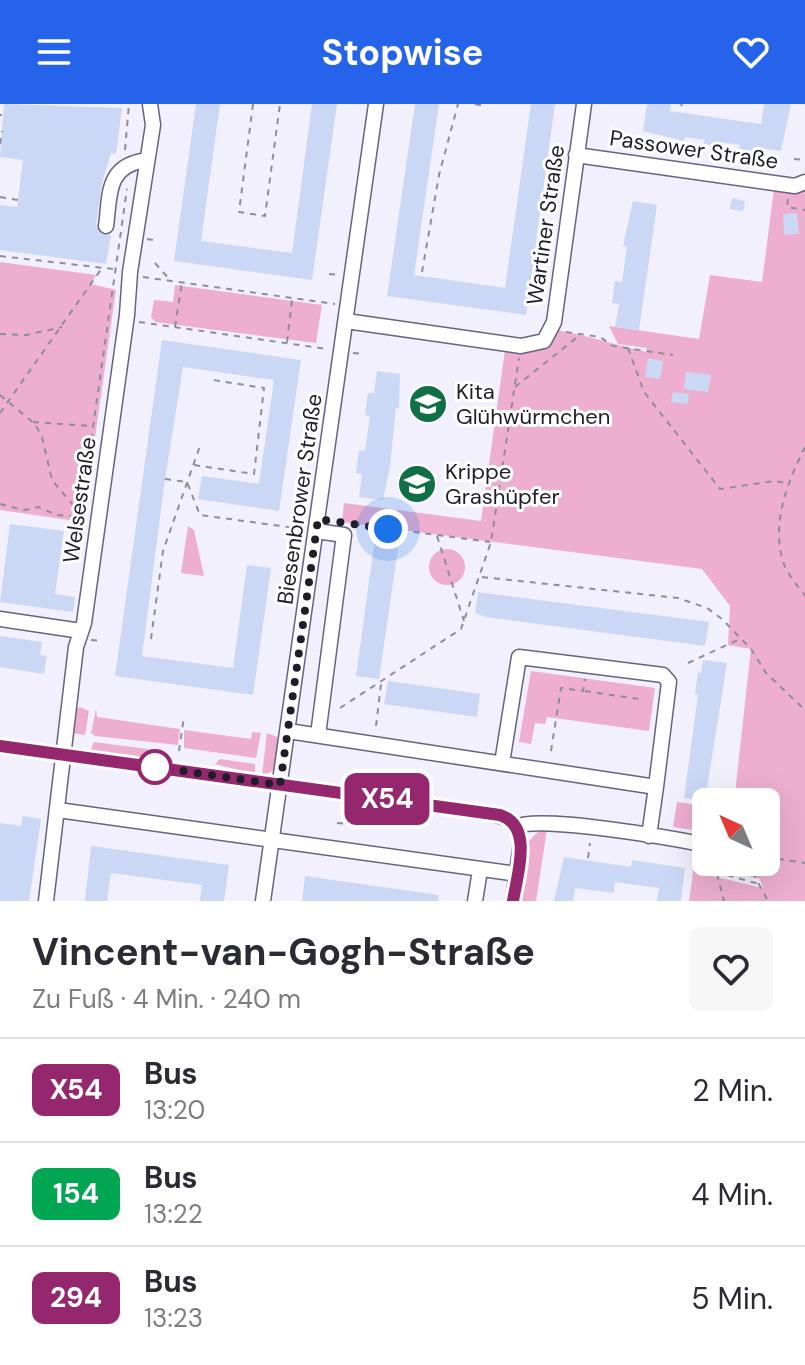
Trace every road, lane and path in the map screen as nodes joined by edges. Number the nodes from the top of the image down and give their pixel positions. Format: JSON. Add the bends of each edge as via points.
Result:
{"nodes":[{"id":1,"x":129,"y":104,"type":"edge"},
{"id":2,"x":150,"y":104,"type":"edge"},
{"id":3,"x":253,"y":104,"type":"edge"},
{"id":4,"x":280,"y":104,"type":"edge"},
{"id":5,"x":376,"y":104,"type":"edge"},
{"id":6,"x":458,"y":104,"type":"edge"},
{"id":7,"x":475,"y":104,"type":"edge"},
{"id":8,"x":584,"y":104,"type":"edge"},
{"id":9,"x":485,"y":106,"type":"edge"},
{"id":10,"x":2,"y":131,"type":"edge"},
{"id":11,"x":0,"y":144,"type":"edge"},
{"id":12,"x":576,"y":155,"type":"junction"},
{"id":13,"x":794,"y":159,"type":"dead end"},
{"id":14,"x":805,"y":160,"type":"edge"},
{"id":15,"x":134,"y":163,"type":"junction"},
{"id":16,"x":805,"y":182,"type":"edge"},
{"id":17,"x":0,"y":197,"type":"edge"},
{"id":18,"x":18,"y":200,"type":"dead end"},
{"id":19,"x":787,"y":207,"type":"dead end"},
{"id":20,"x":805,"y":210,"type":"edge"},
{"id":21,"x":106,"y":226,"type":"dead end"},
{"id":22,"x":0,"y":256,"type":"edge"},
{"id":23,"x":155,"y":263,"type":"dead end"},
{"id":24,"x":102,"y":268,"type":"junction"},
{"id":25,"x":113,"y":269,"type":"junction"},
{"id":26,"x":130,"y":272,"type":"junction"},
{"id":27,"x":422,"y":272,"type":"dead end"},
{"id":28,"x":171,"y":281,"type":"junction"},
{"id":29,"x":182,"y":282,"type":"junction"},
{"id":30,"x":292,"y":299,"type":"junction"},
{"id":31,"x":347,"y":314,"type":"junction"},
{"id":32,"x":126,"y":320,"type":"junction"},
{"id":33,"x":63,"y":327,"type":"junction"},
{"id":34,"x":175,"y":329,"type":"junction"},
{"id":35,"x":552,"y":330,"type":"junction"},
{"id":36,"x":0,"y":334,"type":"edge"},
{"id":37,"x":581,"y":334,"type":"junction"},
{"id":38,"x":287,"y":344,"type":"junction"},
{"id":39,"x":521,"y":346,"type":"junction"},
{"id":40,"x":628,"y":348,"type":"junction"},
{"id":41,"x":342,"y":351,"type":"junction"},
{"id":42,"x":673,"y":355,"type":"dead end"},
{"id":43,"x":213,"y":380,"type":"dead end"},
{"id":44,"x":514,"y":388,"type":"junction"},
{"id":45,"x":0,"y":395,"type":"edge"},
{"id":46,"x":7,"y":403,"type":"junction"},
{"id":47,"x":0,"y":413,"type":"edge"},
{"id":48,"x":31,"y":421,"type":"junction"},
{"id":49,"x":92,"y":426,"type":"junction"},
{"id":50,"x":201,"y":443,"type":"dead end"},
{"id":51,"x":799,"y":445,"type":"dead end"},
{"id":52,"x":805,"y":446,"type":"edge"},
{"id":53,"x":193,"y":465,"type":"junction"},
{"id":54,"x":165,"y":479,"type":"dead end"},
{"id":55,"x":187,"y":482,"type":"junction"},
{"id":56,"x":786,"y":483,"type":"junction"},
{"id":57,"x":0,"y":504,"type":"edge"},
{"id":58,"x":81,"y":511,"type":"junction"},
{"id":59,"x":342,"y":522,"type":"dead end"},
{"id":60,"x":316,"y":531,"type":"junction"},
{"id":61,"x":436,"y":535,"type":"junction"},
{"id":62,"x":491,"y":542,"type":"junction"},
{"id":63,"x":479,"y":577,"type":"junction"},
{"id":64,"x":805,"y":596,"type":"edge"},
{"id":65,"x":0,"y":619,"type":"edge"},
{"id":66,"x":464,"y":621,"type":"junction"},
{"id":67,"x":81,"y":631,"type":"junction"},
{"id":68,"x":742,"y":638,"type":"junction"},
{"id":69,"x":151,"y":639,"type":"dead end"},
{"id":70,"x":688,"y":663,"type":"dead end"},
{"id":71,"x":588,"y":664,"type":"junction"},
{"id":72,"x":382,"y":681,"type":"junction"},
{"id":73,"x":583,"y":691,"type":"junction"},
{"id":74,"x":639,"y":699,"type":"dead end"},
{"id":75,"x":340,"y":708,"type":"dead end"},
{"id":76,"x":805,"y":710,"type":"edge"},
{"id":77,"x":184,"y":716,"type":"dead end"},
{"id":78,"x":376,"y":726,"type":"dead end"},
{"id":79,"x":288,"y":731,"type":"junction"},
{"id":80,"x":318,"y":735,"type":"junction"},
{"id":81,"x":0,"y":746,"type":"edge"},
{"id":82,"x":179,"y":751,"type":"dead end"},
{"id":83,"x":551,"y":751,"type":"dead end"},
{"id":84,"x":65,"y":755,"type":"junction"},
{"id":85,"x":502,"y":763,"type":"junction"},
{"id":86,"x":280,"y":785,"type":"junction"},
{"id":87,"x":656,"y":787,"type":"junction"},
{"id":88,"x":58,"y":810,"type":"junction"},
{"id":89,"x":337,"y":823,"type":"dead end"},
{"id":90,"x":348,"y":824,"type":"dead end"},
{"id":91,"x":517,"y":827,"type":"junction"},
{"id":92,"x":649,"y":836,"type":"junction"},
{"id":93,"x":271,"y":840,"type":"junction"},
{"id":94,"x":591,"y":842,"type":"dead end"},
{"id":95,"x":692,"y":843,"type":"edge"},
{"id":96,"x":588,"y":858,"type":"dead end"},
{"id":97,"x":780,"y":859,"type":"edge"},
{"id":98,"x":805,"y":863,"type":"edge"},
{"id":99,"x":480,"y":870,"type":"junction"},
{"id":100,"x":517,"y":874,"type":"junction"},
{"id":101,"x":717,"y":876,"type":"edge"},
{"id":102,"x":730,"y":876,"type":"edge"},
{"id":103,"x":755,"y":876,"type":"edge"},
{"id":104,"x":759,"y":884,"type":"junction"},
{"id":105,"x":46,"y":901,"type":"edge"},
{"id":106,"x":263,"y":901,"type":"edge"},
{"id":107,"x":475,"y":901,"type":"edge"},
{"id":108,"x":513,"y":901,"type":"edge"},
{"id":109,"x":724,"y":901,"type":"edge"},
{"id":110,"x":768,"y":901,"type":"edge"}],
"edges":[{"from":1,"to":15,"type":"path","via":[[124,135]]},
{"from":2,"to":26,"type":"street","name":"Welsestraße","via":[[153,125]]},
{"from":3,"to":4,"type":"path","via":[[239,212],[265,216]]},
{"from":5,"to":31,"type":"street","name":"Biesenbrower Straße"},
{"from":6,"to":27,"type":"path"},
{"from":7,"to":9,"type":"path"},
{"from":8,"to":12,"type":"street","name":"Wartiner Straße"},
{"from":10,"to":11,"type":"path"},
{"from":12,"to":16,"type":"street","name":"Passower Straße","via":[[795,186]]},
{"from":12,"to":35,"type":"street","name":"Wartiner Straße"},
{"from":13,"to":14,"type":"path"},
{"from":15,"to":21,"type":"street","via":[[112,178]]},
{"from":15,"to":25,"type":"path"},
{"from":17,"to":18,"type":"path"},
{"from":19,"to":20,"type":"path"},
{"from":22,"to":24,"type":"path"},
{"from":23,"to":28,"type":"path"},
{"from":24,"to":25,"type":"path"},
{"from":24,"to":33,"type":"path"},
{"from":25,"to":49,"type":"path"},
{"from":26,"to":28,"type":"path"},
{"from":26,"to":32,"type":"street","name":"Welsestraße"},
{"from":28,"to":29,"type":"path"},
{"from":29,"to":30,"type":"path"},
{"from":29,"to":34,"type":"path"},
{"from":30,"to":31,"type":"path"},
{"from":30,"to":38,"type":"path"},
{"from":31,"to":39,"type":"street"},
{"from":31,"to":41,"type":"street","name":"Biesenbrower Straße"},
{"from":32,"to":34,"type":"path"},
{"from":32,"to":67,"type":"street","name":"Welsestraße"},
{"from":33,"to":36,"type":"path"},
{"from":33,"to":46,"type":"path"},
{"from":34,"to":38,"type":"path"},
{"from":35,"to":37,"type":"path"},
{"from":35,"to":39,"type":"street","name":"Wartiner Straße","via":[[539,344]]},
{"from":37,"to":40,"type":"path"},
{"from":37,"to":44,"type":"path"},
{"from":38,"to":41,"type":"path"},
{"from":39,"to":44,"type":"path"},
{"from":40,"to":42,"type":"path"},
{"from":40,"to":56,"type":"path","via":[[644,392],[720,489]]},
{"from":41,"to":60,"type":"street","name":"Biesenbrower Straße"},
{"from":43,"to":53,"type":"path","via":[[264,388],[254,474]]},
{"from":44,"to":62,"type":"path"},
{"from":45,"to":46,"type":"path"},
{"from":46,"to":47,"type":"path"},
{"from":46,"to":48,"type":"path"},
{"from":48,"to":49,"type":"path"},
{"from":48,"to":58,"type":"path","via":[[42,437],[52,480]]},
{"from":49,"to":58,"type":"path"},
{"from":50,"to":53,"type":"path"},
{"from":51,"to":52,"type":"path"},
{"from":52,"to":56,"type":"path"},
{"from":53,"to":55,"type":"path"},
{"from":54,"to":55,"type":"path"},
{"from":55,"to":60,"type":"path","via":[[200,515]]},
{"from":55,"to":69,"type":"path","via":[[163,551]]},
{"from":56,"to":64,"type":"path","via":[[779,540],[784,565]]},
{"from":57,"to":58,"type":"path","via":[[83,517]]},
{"from":59,"to":61,"type":"path"},
{"from":60,"to":79,"type":"street","name":"Biesenbrower Straße"},
{"from":60,"to":80,"type":"street","via":[[344,535]]},
{"from":61,"to":62,"type":"path"},
{"from":61,"to":66,"type":"path"},
{"from":62,"to":63,"type":"path"},
{"from":63,"to":66,"type":"path"},
{"from":63,"to":68,"type":"path","via":[[678,598],[707,608]]},
{"from":65,"to":67,"type":"street"},
{"from":66,"to":72,"type":"path","via":[[461,629]]},
{"from":67,"to":84,"type":"street","name":"Welsestraße"},
{"from":68,"to":70,"type":"path"},
{"from":68,"to":76,"type":"path","via":[[766,673]]},
{"from":71,"to":73,"type":"path"},
{"from":71,"to":85,"type":"street","via":[[519,657]]},
{"from":71,"to":87,"type":"street","via":[[667,678]]},
{"from":72,"to":75,"type":"path"},
{"from":72,"to":78,"type":"path"},
{"from":73,"to":74,"type":"path"},
{"from":73,"to":83,"type":"path","via":[[561,688]]},
{"from":77,"to":82,"type":"path"},
{"from":79,"to":80,"type":"street"},
{"from":79,"to":86,"type":"street","name":"Biesenbrower Straße"},
{"from":80,"to":85,"type":"street"},
{"from":81,"to":84,"type":"street"},
{"from":84,"to":86,"type":"street"},
{"from":84,"to":88,"type":"street","name":"Welsestraße"},
{"from":85,"to":87,"type":"street"},
{"from":86,"to":91,"type":"street","via":[[493,814]]},
{"from":86,"to":93,"type":"street","name":"Biesenbrower Straße"},
{"from":87,"to":92,"type":"street"},
{"from":88,"to":93,"type":"street"},
{"from":88,"to":105,"type":"street","name":"Welsestraße"},
{"from":89,"to":90,"type":"path"},
{"from":91,"to":92,"type":"street","via":[[551,822]]},
{"from":91,"to":100,"type":"street"},
{"from":92,"to":95,"type":"street"},
{"from":93,"to":99,"type":"street"},
{"from":93,"to":106,"type":"street","name":"Biesenbrower Straße"},
{"from":94,"to":96,"type":"path"},
{"from":97,"to":98,"type":"path"},
{"from":99,"to":100,"type":"street"},
{"from":99,"to":107,"type":"street"},
{"from":100,"to":108,"type":"street"},
{"from":101,"to":109,"type":"path"},
{"from":102,"to":104,"type":"path"},
{"from":103,"to":104,"type":"path"},
{"from":104,"to":110,"type":"path"}]}
